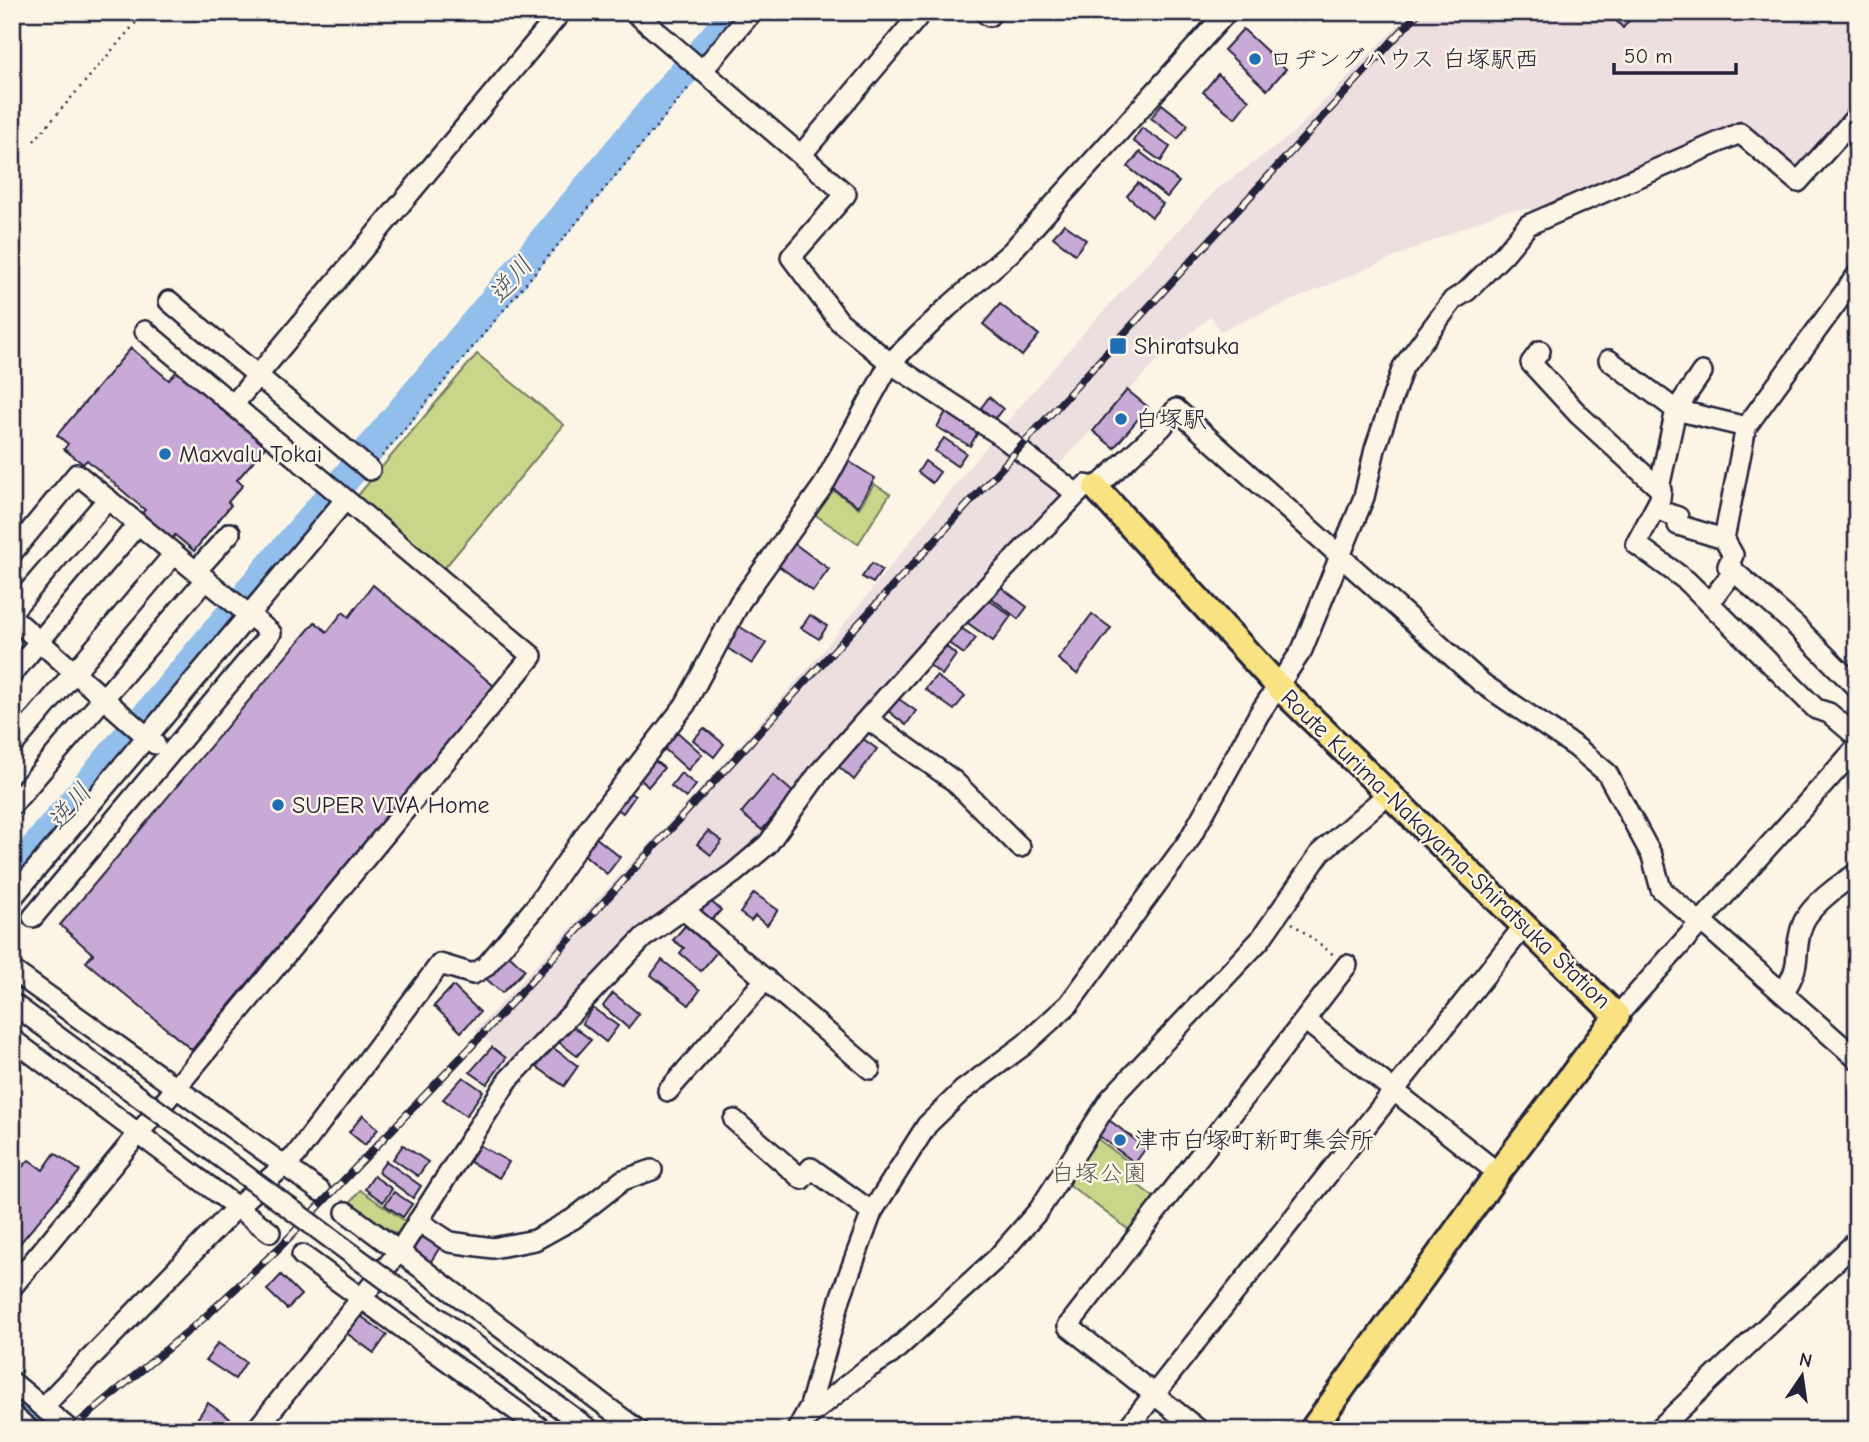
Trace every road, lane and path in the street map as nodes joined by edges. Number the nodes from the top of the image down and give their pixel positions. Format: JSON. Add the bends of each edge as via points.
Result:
{"nodes":[{"id":1,"x":145,"y":12,"type":"edge"},
{"id":2,"x":561,"y":12,"type":"edge"},
{"id":3,"x":634,"y":12,"type":"edge"},
{"id":4,"x":752,"y":12,"type":"edge"},
{"id":5,"x":922,"y":12,"type":"edge"},
{"id":6,"x":984,"y":12,"type":"edge"},
{"id":7,"x":992,"y":12,"type":"edge"},
{"id":8,"x":1227,"y":12,"type":"edge"},
{"id":9,"x":702,"y":71,"type":"junction"},
{"id":10,"x":1857,"y":117,"type":"edge"},
{"id":11,"x":34,"y":141,"type":"dead end"},
{"id":12,"x":801,"y":155,"type":"junction"},
{"id":13,"x":1857,"y":275,"type":"edge"},
{"id":14,"x":169,"y":300,"type":"dead end"},
{"id":15,"x":145,"y":331,"type":"dead end"},
{"id":16,"x":1540,"y":351,"type":"dead end"},
{"id":17,"x":1609,"y":360,"type":"dead end"},
{"id":18,"x":890,"y":363,"type":"junction"},
{"id":19,"x":1702,"y":372,"type":"dead end"},
{"id":20,"x":259,"y":374,"type":"junction"},
{"id":21,"x":233,"y":405,"type":"junction"},
{"id":22,"x":1676,"y":410,"type":"junction"},
{"id":23,"x":1746,"y":427,"type":"junction"},
{"id":24,"x":369,"y":470,"type":"joint"},
{"id":25,"x":1659,"y":488,"type":"junction"},
{"id":26,"x":1087,"y":491,"type":"junction"},
{"id":27,"x":108,"y":499,"type":"junction"},
{"id":28,"x":345,"y":500,"type":"junction"},
{"id":29,"x":1655,"y":509,"type":"junction"},
{"id":30,"x":138,"y":524,"type":"junction"},
{"id":31,"x":230,"y":533,"type":"dead end"},
{"id":32,"x":1724,"y":539,"type":"junction"},
{"id":33,"x":12,"y":553,"type":"edge"},
{"id":34,"x":174,"y":554,"type":"junction"},
{"id":35,"x":1339,"y":555,"type":"junction"},
{"id":36,"x":1734,"y":571,"type":"junction"},
{"id":37,"x":201,"y":575,"type":"junction"},
{"id":38,"x":1709,"y":603,"type":"junction"},
{"id":39,"x":239,"y":607,"type":"junction"},
{"id":40,"x":12,"y":611,"type":"edge"},
{"id":41,"x":12,"y":617,"type":"edge"},
{"id":42,"x":39,"y":641,"type":"junction"},
{"id":43,"x":74,"y":672,"type":"junction"},
{"id":44,"x":12,"y":674,"type":"edge"},
{"id":45,"x":1278,"y":686,"type":"junction"},
{"id":46,"x":1857,"y":688,"type":"edge"},
{"id":47,"x":104,"y":698,"type":"junction"},
{"id":48,"x":869,"y":720,"type":"junction"},
{"id":49,"x":142,"y":733,"type":"junction"},
{"id":50,"x":1857,"y":737,"type":"edge"},
{"id":51,"x":12,"y":746,"type":"edge"},
{"id":52,"x":1857,"y":747,"type":"edge"},
{"id":53,"x":168,"y":756,"type":"junction"},
{"id":54,"x":1388,"y":794,"type":"junction"},
{"id":55,"x":12,"y":805,"type":"edge"},
{"id":56,"x":1020,"y":847,"type":"dead end"},
{"id":57,"x":43,"y":861,"type":"junction"},
{"id":58,"x":1855,"y":874,"type":"edge"},
{"id":59,"x":64,"y":880,"type":"junction"},
{"id":60,"x":12,"y":898,"type":"edge"},
{"id":61,"x":684,"y":910,"type":"junction"},
{"id":62,"x":1279,"y":912,"type":"junction"},
{"id":63,"x":33,"y":917,"type":"dead end"},
{"id":64,"x":1701,"y":922,"type":"junction"},
{"id":65,"x":1524,"y":926,"type":"junction"},
{"id":66,"x":1346,"y":965,"type":"joint"},
{"id":67,"x":12,"y":970,"type":"edge"},
{"id":68,"x":766,"y":979,"type":"junction"},
{"id":69,"x":1783,"y":993,"type":"junction"},
{"id":70,"x":12,"y":1003,"type":"edge"},
{"id":71,"x":1617,"y":1016,"type":"junction"},
{"id":72,"x":1306,"y":1021,"type":"junction"},
{"id":73,"x":12,"y":1039,"type":"edge"},
{"id":74,"x":1857,"y":1059,"type":"edge"},
{"id":75,"x":870,"y":1069,"type":"dead end"},
{"id":76,"x":175,"y":1087,"type":"junction"},
{"id":77,"x":668,"y":1091,"type":"dead end"},
{"id":78,"x":1393,"y":1091,"type":"junction"},
{"id":79,"x":734,"y":1120,"type":"dead end"},
{"id":80,"x":138,"y":1135,"type":"junction"},
{"id":81,"x":284,"y":1165,"type":"junction"},
{"id":82,"x":652,"y":1170,"type":"dead end"},
{"id":83,"x":1498,"y":1173,"type":"junction"},
{"id":84,"x":320,"y":1191,"type":"dead end"},
{"id":85,"x":236,"y":1208,"type":"junction"},
{"id":86,"x":346,"y":1212,"type":"dead end"},
{"id":87,"x":872,"y":1212,"type":"junction"},
{"id":88,"x":418,"y":1221,"type":"junction"},
{"id":89,"x":270,"y":1232,"type":"dead end"},
{"id":90,"x":1857,"y":1241,"type":"edge"},
{"id":91,"x":400,"y":1250,"type":"junction"},
{"id":92,"x":302,"y":1255,"type":"dead end"},
{"id":93,"x":12,"y":1287,"type":"edge"},
{"id":94,"x":362,"y":1298,"type":"junction"},
{"id":95,"x":12,"y":1381,"type":"edge"},
{"id":96,"x":1154,"y":1394,"type":"junction"},
{"id":97,"x":43,"y":1407,"type":"junction"},
{"id":98,"x":12,"y":1415,"type":"edge"},
{"id":99,"x":799,"y":1426,"type":"edge"},
{"id":100,"x":30,"y":1430,"type":"edge"},
{"id":101,"x":69,"y":1430,"type":"edge"},
{"id":102,"x":256,"y":1430,"type":"edge"},
{"id":103,"x":543,"y":1430,"type":"edge"},
{"id":104,"x":590,"y":1430,"type":"edge"},
{"id":105,"x":638,"y":1430,"type":"edge"},
{"id":106,"x":1126,"y":1430,"type":"edge"},
{"id":107,"x":1199,"y":1430,"type":"edge"},
{"id":108,"x":1312,"y":1430,"type":"edge"},
{"id":109,"x":1658,"y":1430,"type":"edge"}],
"edges":[{"from":1,"to":11,"type":"path"},
{"from":2,"to":20,"type":"street"},
{"from":3,"to":9,"type":"street"},
{"from":4,"to":9,"type":"street"},
{"from":5,"to":12,"type":"street"},
{"from":6,"to":7,"type":"street","via":[[989,16]]},
{"from":8,"to":18,"type":"street","via":[[1011,252]]},
{"from":9,"to":12,"type":"street"},
{"from":9,"to":24,"type":"path"},
{"from":10,"to":35,"type":"street","via":[[1798,182],[1740,133],[1528,225],[1505,253],[1453,300],[1409,357],[1364,497]]},
{"from":12,"to":18,"type":"street","via":[[846,194],[791,257],[839,321]]},
{"from":13,"to":23,"type":"street"},
{"from":14,"to":20,"type":"street"},
{"from":15,"to":21,"type":"street"},
{"from":16,"to":25,"type":"street","via":[[1531,363],[1579,415]]},
{"from":17,"to":22,"type":"street"},
{"from":18,"to":26,"type":"street"},
{"from":18,"to":81,"type":"street","via":[[823,486],[740,602],[685,705],[594,822],[537,905],[478,971],[465,974],[440,964],[320,1125]]},
{"from":19,"to":22,"type":"street"},
{"from":20,"to":21,"type":"street"},
{"from":20,"to":24,"type":"street"},
{"from":21,"to":28,"type":"street"},
{"from":22,"to":23,"type":"street"},
{"from":22,"to":25,"type":"street"},
{"from":23,"to":32,"type":"street"},
{"from":25,"to":29,"type":"street"},
{"from":26,"to":35,"type":"street","via":[[1162,427],[1176,409]]},
{"from":26,"to":45,"type":"main road","name":"Route Kurima-Nakayama-Shiratsuka Station"},
{"from":26,"to":48,"type":"street","via":[[955,620]]},
{"from":27,"to":30,"type":"street"},
{"from":27,"to":33,"type":"street","via":[[77,474]]},
{"from":27,"to":40,"type":"street"},
{"from":28,"to":39,"type":"street"},
{"from":28,"to":76,"type":"street","via":[[532,656]]},
{"from":29,"to":32,"type":"street","via":[[1678,517],[1678,525]]},
{"from":29,"to":38,"type":"street","via":[[1636,544]]},
{"from":30,"to":34,"type":"street"},
{"from":30,"to":42,"type":"street"},
{"from":31,"to":37,"type":"street"},
{"from":32,"to":36,"type":"street","via":[[1733,555],[1728,566]]},
{"from":34,"to":37,"type":"street"},
{"from":34,"to":43,"type":"street"},
{"from":35,"to":45,"type":"street","via":[[1302,650]]},
{"from":35,"to":64,"type":"street","via":[[1483,684],[1607,773],[1651,856],[1661,889]]},
{"from":36,"to":38,"type":"street"},
{"from":36,"to":46,"type":"street"},
{"from":37,"to":39,"type":"street"},
{"from":37,"to":47,"type":"street"},
{"from":38,"to":50,"type":"street","via":[[1816,709],[1829,713]]},
{"from":39,"to":49,"type":"street"},
{"from":39,"to":53,"type":"street","via":[[271,633]]},
{"from":41,"to":42,"type":"street"},
{"from":42,"to":43,"type":"street"},
{"from":42,"to":44,"type":"street"},
{"from":43,"to":47,"type":"street"},
{"from":43,"to":51,"type":"street"},
{"from":45,"to":54,"type":"main road","name":"Route Kurima-Nakayama-Shiratsuka Station"},
{"from":45,"to":87,"type":"street","via":[[1189,840],[1085,984],[1035,1036],[962,1091],[927,1125]]},
{"from":47,"to":49,"type":"street"},
{"from":47,"to":55,"type":"street"},
{"from":48,"to":56,"type":"street","via":[[954,781]]},
{"from":48,"to":61,"type":"street","via":[[804,791],[768,844]]},
{"from":49,"to":53,"type":"street"},
{"from":49,"to":57,"type":"street"},
{"from":52,"to":64,"type":"street"},
{"from":53,"to":59,"type":"street"},
{"from":54,"to":62,"type":"street","via":[[1321,852]]},
{"from":54,"to":65,"type":"main road","name":"Route Kurima-Nakayama-Shiratsuka Station"},
{"from":57,"to":59,"type":"street"},
{"from":57,"to":60,"type":"street"},
{"from":58,"to":69,"type":"street","via":[[1834,888],[1802,924],[1796,973]]},
{"from":59,"to":63,"type":"street"},
{"from":61,"to":68,"type":"street"},
{"from":61,"to":88,"type":"street","via":[[643,938],[508,1080]]},
{"from":62,"to":66,"type":"path"},
{"from":62,"to":99,"type":"street","via":[[1243,958],[1111,1098],[1039,1210],[997,1258],[891,1354]]},
{"from":64,"to":69,"type":"street"},
{"from":64,"to":71,"type":"street"},
{"from":65,"to":71,"type":"main road","name":"Route Kurima-Nakayama-Shiratsuka Station"},
{"from":65,"to":78,"type":"street"},
{"from":66,"to":72,"type":"street"},
{"from":67,"to":76,"type":"street"},
{"from":68,"to":75,"type":"street"},
{"from":68,"to":77,"type":"street"},
{"from":69,"to":74,"type":"street"},
{"from":70,"to":104,"type":"street","bridge":true},
{"from":71,"to":83,"type":"main road","name":"Route Kurima-Nakayama-Shiratsuka Station"},
{"from":72,"to":78,"type":"street"},
{"from":72,"to":96,"type":"street","via":[[1068,1326]]},
{"from":73,"to":80,"type":"street"},
{"from":76,"to":80,"type":"street"},
{"from":76,"to":81,"type":"street"},
{"from":78,"to":83,"type":"street"},
{"from":78,"to":96,"type":"street"},
{"from":79,"to":87,"type":"street","via":[[802,1179],[811,1167]]},
{"from":80,"to":85,"type":"street"},
{"from":80,"to":93,"type":"street"},
{"from":81,"to":84,"type":"street"},
{"from":81,"to":85,"type":"street"},
{"from":82,"to":88,"type":"street","via":[[623,1180],[573,1219],[535,1240],[493,1248],[450,1242]]},
{"from":83,"to":108,"type":"main road","name":"Route Kurima-Nakayama-Shiratsuka Station"},
{"from":85,"to":89,"type":"street"},
{"from":85,"to":97,"type":"street"},
{"from":86,"to":91,"type":"street"},
{"from":87,"to":99,"type":"street","via":[[841,1296],[810,1406]]},
{"from":88,"to":91,"type":"street"},
{"from":90,"to":109,"type":"street"},
{"from":91,"to":94,"type":"street"},
{"from":91,"to":105,"type":"street"},
{"from":92,"to":94,"type":"street"},
{"from":94,"to":102,"type":"street"},
{"from":94,"to":103,"type":"street"},
{"from":95,"to":97,"type":"street"},
{"from":96,"to":106,"type":"street"},
{"from":96,"to":107,"type":"street"},
{"from":97,"to":101,"type":"street"},
{"from":98,"to":100,"type":"street"}]}
